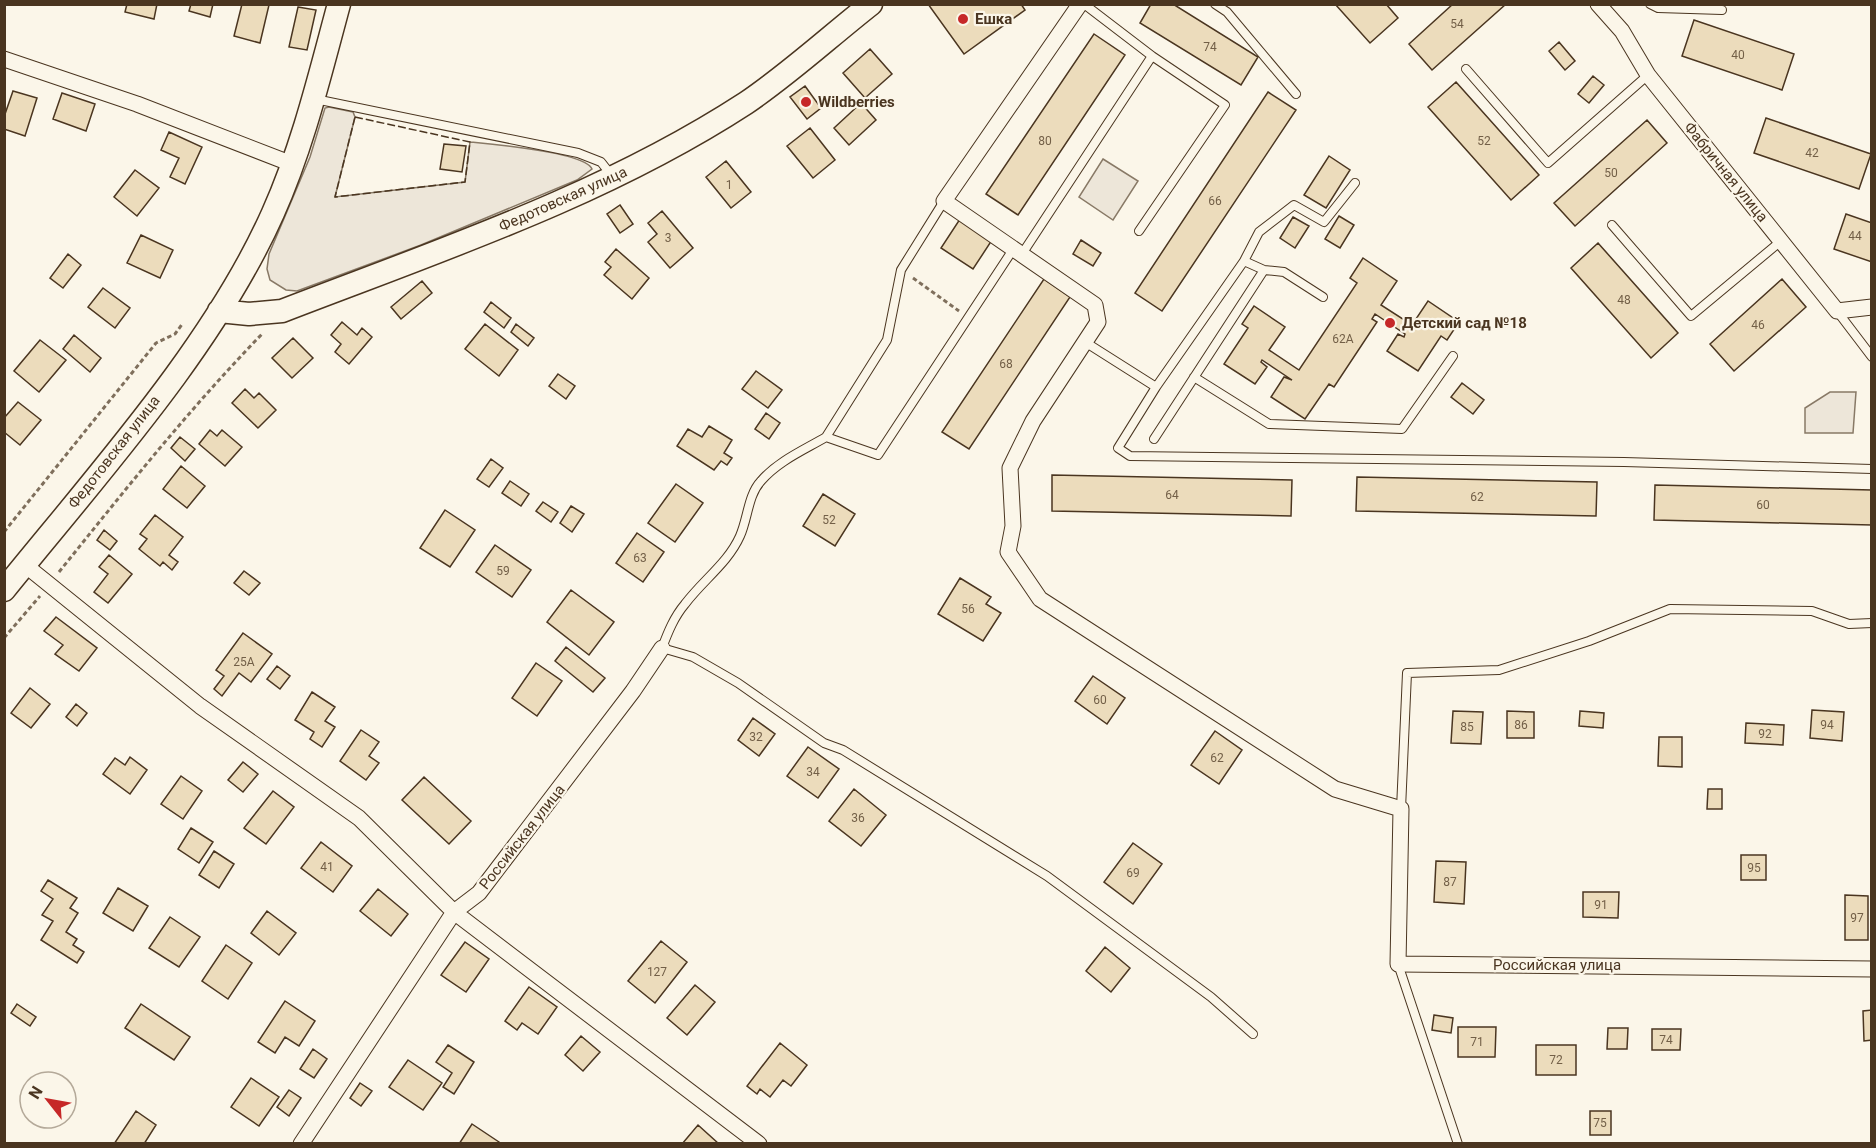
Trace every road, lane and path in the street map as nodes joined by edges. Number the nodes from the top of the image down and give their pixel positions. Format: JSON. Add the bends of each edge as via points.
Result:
{"nodes":[{"id":1,"x":339,"y":4,"type":"edge"},
{"id":2,"x":871,"y":4,"type":"edge"},
{"id":3,"x":1082,"y":4,"type":"edge"},
{"id":4,"x":1215,"y":4,"type":"edge"},
{"id":5,"x":1598,"y":4,"type":"edge"},
{"id":6,"x":1650,"y":4,"type":"edge"},
{"id":7,"x":1722,"y":10,"type":"dead end"},
{"id":8,"x":1152,"y":57,"type":"junction"},
{"id":9,"x":4,"y":59,"type":"edge"},
{"id":10,"x":1466,"y":69,"type":"dead end"},
{"id":11,"x":1648,"y":75,"type":"junction"},
{"id":12,"x":1296,"y":94,"type":"dead end"},
{"id":13,"x":313,"y":99,"type":"junction"},
{"id":14,"x":292,"y":164,"type":"junction"},
{"id":15,"x":612,"y":178,"type":"junction"},
{"id":16,"x":1355,"y":183,"type":"dead end"},
{"id":17,"x":944,"y":201,"type":"junction"},
{"id":18,"x":1612,"y":225,"type":"dead end"},
{"id":19,"x":1139,"y":231,"type":"dead end"},
{"id":20,"x":1781,"y":241,"type":"junction"},
{"id":21,"x":1018,"y":251,"type":"junction"},
{"id":22,"x":1244,"y":261,"type":"junction"},
{"id":23,"x":902,"y":270,"type":"junction"},
{"id":24,"x":1264,"y":270,"type":"junction"},
{"id":25,"x":1323,"y":297,"type":"dead end"},
{"id":26,"x":1872,"y":307,"type":"edge"},
{"id":27,"x":1837,"y":310,"type":"junction"},
{"id":28,"x":219,"y":312,"type":"junction"},
{"id":29,"x":969,"y":319,"type":"junction"},
{"id":30,"x":183,"y":323,"type":"dead end"},
{"id":31,"x":269,"y":327,"type":"dead end"},
{"id":32,"x":1085,"y":342,"type":"junction"},
{"id":33,"x":1453,"y":356,"type":"dead end"},
{"id":34,"x":1872,"y":357,"type":"edge"},
{"id":35,"x":1194,"y":377,"type":"junction"},
{"id":36,"x":1156,"y":387,"type":"junction"},
{"id":37,"x":826,"y":437,"type":"junction"},
{"id":38,"x":1154,"y":440,"type":"dead end"},
{"id":39,"x":1872,"y":469,"type":"edge"},
{"id":40,"x":4,"y":532,"type":"edge"},
{"id":41,"x":25,"y":565,"type":"junction"},
{"id":42,"x":49,"y":584,"type":"junction"},
{"id":43,"x":4,"y":590,"type":"edge"},
{"id":44,"x":1872,"y":623,"type":"edge"},
{"id":45,"x":4,"y":638,"type":"edge"},
{"id":46,"x":662,"y":648,"type":"junction"},
{"id":47,"x":1401,"y":809,"type":"junction"},
{"id":48,"x":454,"y":912,"type":"junction"},
{"id":49,"x":1398,"y":964,"type":"junction"},
{"id":50,"x":1872,"y":969,"type":"edge"},
{"id":51,"x":1253,"y":1034,"type":"dead end"},
{"id":52,"x":301,"y":1143,"type":"edge"},
{"id":53,"x":759,"y":1143,"type":"edge"},
{"id":54,"x":1458,"y":1143,"type":"edge"}],
"edges":[{"from":1,"to":13,"type":"street","name":"Федотовская улица"},
{"from":2,"to":15,"type":"street","name":"Федотовская улица","via":[[747,102]]},
{"from":3,"to":8,"type":"lane"},
{"from":3,"to":17,"type":"street"},
{"from":4,"to":12,"type":"lane","via":[[1227,12]]},
{"from":5,"to":11,"type":"street","name":"Фабричная улица","via":[[1622,31]]},
{"from":6,"to":7,"type":"lane","via":[[1658,8]]},
{"from":8,"to":19,"type":"lane","via":[[1225,105]]},
{"from":8,"to":21,"type":"lane"},
{"from":9,"to":14,"type":"street","via":[[137,104]]},
{"from":10,"to":11,"type":"lane","via":[[1548,163]]},
{"from":11,"to":20,"type":"street","name":"Фабричная улица"},
{"from":13,"to":14,"type":"street","name":"Федотовская улица"},
{"from":13,"to":15,"type":"lane","via":[[578,153],[601,162]]},
{"from":14,"to":28,"type":"street","name":"Федотовская улица","via":[[273,214]]},
{"from":15,"to":28,"type":"street","name":"Федотовская улица","via":[[520,219],[282,311]]},
{"from":16,"to":22,"type":"lane","via":[[1324,222],[1294,205],[1259,231]]},
{"from":17,"to":21,"type":"street"},
{"from":17,"to":23,"type":"lane"},
{"from":18,"to":20,"type":"lane","via":[[1691,316]]},
{"from":20,"to":27,"type":"street","name":"Фабричная улица"},
{"from":21,"to":29,"type":"lane"},
{"from":21,"to":32,"type":"street","via":[[1095,305],[1098,322]]},
{"from":22,"to":24,"type":"lane"},
{"from":22,"to":36,"type":"lane"},
{"from":23,"to":29,"type":"path"},
{"from":23,"to":37,"type":"lane","via":[[887,340]]},
{"from":24,"to":25,"type":"lane","via":[[1284,272]]},
{"from":24,"to":35,"type":"lane"},
{"from":26,"to":27,"type":"street"},
{"from":27,"to":34,"type":"lane"},
{"from":28,"to":41,"type":"street","name":"Федотовская улица","via":[[162,392]]},
{"from":29,"to":37,"type":"lane","via":[[878,455]]},
{"from":30,"to":40,"type":"path","via":[[175,334],[156,343]]},
{"from":31,"to":42,"type":"path","via":[[167,438]]},
{"from":32,"to":36,"type":"lane"},
{"from":32,"to":47,"type":"street","via":[[1033,421],[1011,468],[1013,526],[1008,552],[1040,600],[1335,789]]},
{"from":33,"to":35,"type":"lane","via":[[1402,429],[1269,424]]},
{"from":35,"to":38,"type":"lane"},
{"from":36,"to":39,"type":"lane","via":[[1118,448],[1130,456]]},
{"from":37,"to":46,"type":"lane","via":[[772,470],[760,482],[753,492],[740,538],[685,603]]},
{"from":41,"to":42,"type":"street"},
{"from":41,"to":43,"type":"street","name":"Федотовская улица"},
{"from":42,"to":45,"type":"path"},
{"from":42,"to":48,"type":"street","via":[[200,706],[359,818]]},
{"from":44,"to":47,"type":"lane","via":[[1850,624],[1812,611],[1670,609],[1499,670],[1407,673]]},
{"from":46,"to":48,"type":"street","name":"Российская улица","via":[[479,893]]},
{"from":46,"to":51,"type":"lane","via":[[693,657],[729,678],[824,743],[843,750],[1047,876],[1211,997]]},
{"from":47,"to":49,"type":"street"},
{"from":48,"to":52,"type":"street","name":"Российская улица"},
{"from":48,"to":53,"type":"street"},
{"from":49,"to":50,"type":"street","name":"Российская улица"},
{"from":49,"to":54,"type":"lane"}]}
